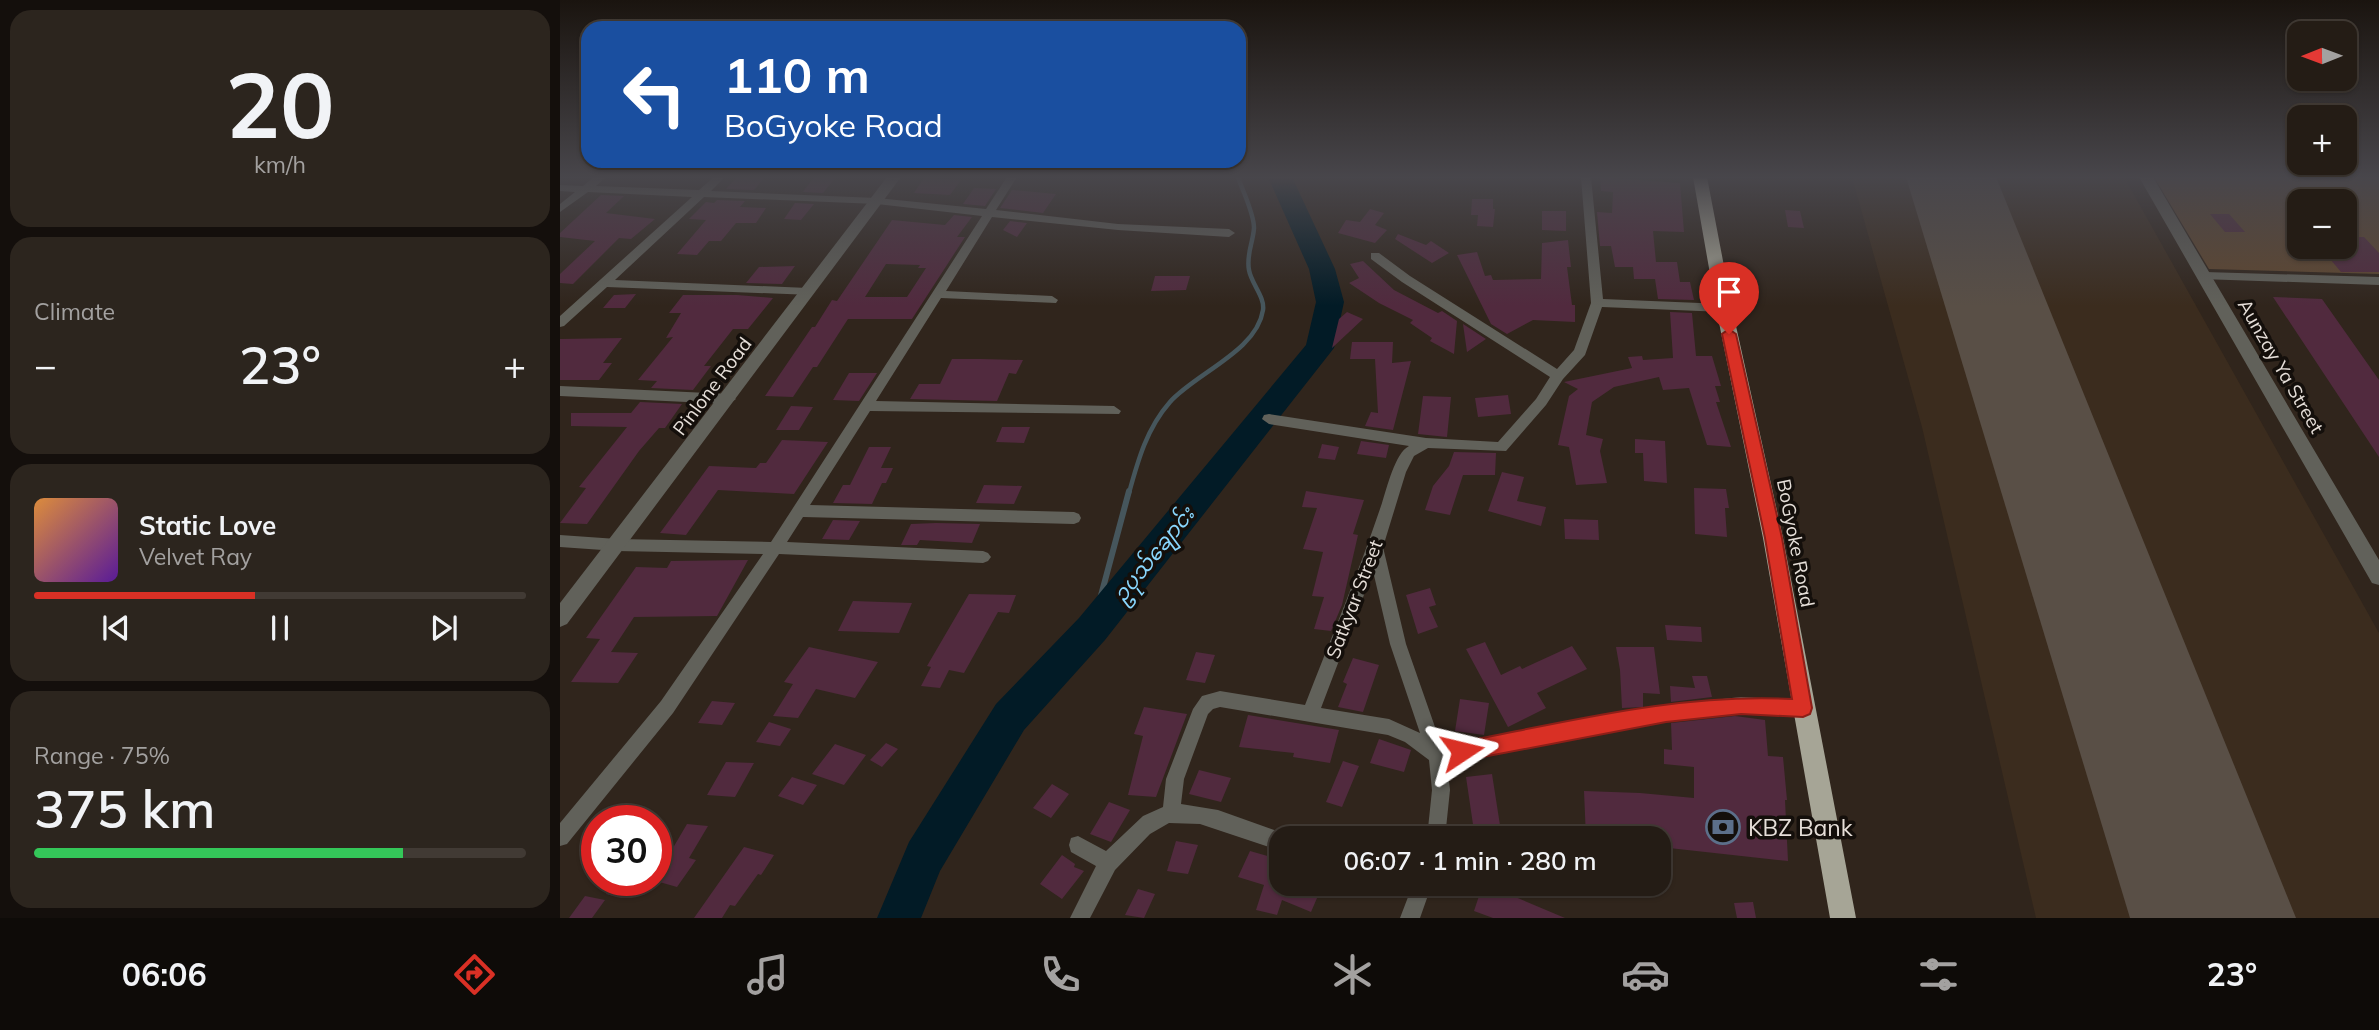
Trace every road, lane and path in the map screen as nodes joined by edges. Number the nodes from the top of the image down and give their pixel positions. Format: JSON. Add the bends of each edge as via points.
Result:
{"nodes":[{"id":1,"x":672,"y":220,"type":"edge"},
{"id":2,"x":863,"y":220,"type":"edge"},
{"id":3,"x":983,"y":220,"type":"edge"},
{"id":4,"x":1056,"y":220,"type":"edge"},
{"id":5,"x":1590,"y":220,"type":"edge"},
{"id":6,"x":1708,"y":220,"type":"edge"},
{"id":7,"x":2172,"y":220,"type":"edge"},
{"id":8,"x":1229,"y":233,"type":"dead end"},
{"id":9,"x":1376,"y":256,"type":"dead end"},
{"id":10,"x":2205,"y":276,"type":"junction"},
{"id":11,"x":2379,"y":281,"type":"edge"},
{"id":12,"x":603,"y":283,"type":"junction"},
{"id":13,"x":808,"y":292,"type":"junction"},
{"id":14,"x":936,"y":294,"type":"junction"},
{"id":15,"x":1052,"y":300,"type":"dead end"},
{"id":16,"x":1597,"y":303,"type":"junction"},
{"id":17,"x":1724,"y":308,"type":"junction"},
{"id":18,"x":560,"y":323,"type":"edge"},
{"id":19,"x":1558,"y":376,"type":"junction"},
{"id":20,"x":560,"y":391,"type":"edge"},
{"id":21,"x":729,"y":399,"type":"junction"},
{"id":22,"x":865,"y":406,"type":"junction"},
{"id":23,"x":1114,"y":411,"type":"dead end"},
{"id":24,"x":1269,"y":419,"type":"dead end"},
{"id":25,"x":1426,"y":443,"type":"junction"},
{"id":26,"x":798,"y":511,"type":"junction"},
{"id":27,"x":1074,"y":518,"type":"dead end"},
{"id":28,"x":560,"y":541,"type":"edge"},
{"id":29,"x":617,"y":545,"type":"junction"},
{"id":30,"x":1375,"y":547,"type":"junction"},
{"id":31,"x":775,"y":548,"type":"junction"},
{"id":32,"x":983,"y":557,"type":"dead end"},
{"id":33,"x":2379,"y":578,"type":"edge"},
{"id":34,"x":560,"y":618,"type":"edge"},
{"id":35,"x":1803,"y":708,"type":"junction"},
{"id":36,"x":1310,"y":714,"type":"junction"},
{"id":37,"x":1437,"y":756,"type":"junction"},
{"id":38,"x":1171,"y":812,"type":"junction"},
{"id":39,"x":1437,"y":826,"type":"edge"},
{"id":40,"x":560,"y":837,"type":"edge"},
{"id":41,"x":1269,"y":838,"type":"edge"},
{"id":42,"x":1078,"y":845,"type":"dead end"},
{"id":43,"x":1108,"y":863,"type":"junction"},
{"id":44,"x":1416,"y":896,"type":"edge"},
{"id":45,"x":1080,"y":918,"type":"edge"},
{"id":46,"x":1410,"y":918,"type":"edge"},
{"id":47,"x":1843,"y":918,"type":"edge"}],
"edges":[{"from":1,"to":12,"type":"street"},
{"from":2,"to":13,"type":"street","name":"Pinlone Road"},
{"from":3,"to":14,"type":"street"},
{"from":4,"to":8,"type":"street"},
{"from":5,"to":16,"type":"street"},
{"from":6,"to":17,"type":"highway","name":"BoGyoke Road"},
{"from":7,"to":10,"type":"street","name":"Aunzay Ya Street"},
{"from":9,"to":19,"type":"street"},
{"from":10,"to":11,"type":"street"},
{"from":10,"to":33,"type":"street","name":"Aunzay Ya Street"},
{"from":12,"to":13,"type":"street"},
{"from":12,"to":18,"type":"street"},
{"from":13,"to":21,"type":"street","name":"Pinlone Road"},
{"from":14,"to":15,"type":"street"},
{"from":14,"to":22,"type":"street"},
{"from":16,"to":17,"type":"street"},
{"from":16,"to":19,"type":"street","via":[[1580,352]]},
{"from":17,"to":35,"type":"highway","name":"BoGyoke Road","via":[[1773,538]]},
{"from":19,"to":25,"type":"street","via":[[1501,447]]},
{"from":20,"to":21,"type":"street"},
{"from":21,"to":29,"type":"street","name":"Pinlone Road"},
{"from":22,"to":23,"type":"street"},
{"from":22,"to":26,"type":"street"},
{"from":24,"to":25,"type":"street"},
{"from":25,"to":30,"type":"street","name":"Satkyar Street","via":[[1409,452],[1399,472]]},
{"from":26,"to":27,"type":"street"},
{"from":26,"to":31,"type":"street"},
{"from":28,"to":29,"type":"street"},
{"from":29,"to":31,"type":"street"},
{"from":29,"to":34,"type":"street","name":"Pinlone Road"},
{"from":30,"to":36,"type":"street","name":"Satkyar Street"},
{"from":30,"to":37,"type":"street","via":[[1398,644]]},
{"from":31,"to":32,"type":"street"},
{"from":31,"to":40,"type":"street","via":[[667,707]]},
{"from":35,"to":37,"type":"street","via":[[1741,705],[1666,713]]},
{"from":35,"to":47,"type":"highway","name":"BoGyoke Road"},
{"from":36,"to":37,"type":"street","via":[[1389,727],[1411,736]]},
{"from":36,"to":38,"type":"street","via":[[1220,699],[1208,702],[1201,709],[1175,779]]},
{"from":37,"to":39,"type":"street","via":[[1441,790]]},
{"from":38,"to":41,"type":"street","via":[[1193,813]]},
{"from":38,"to":43,"type":"street","via":[[1155,819]]},
{"from":42,"to":43,"type":"street"},
{"from":43,"to":45,"type":"street"},
{"from":44,"to":46,"type":"street"}]}
